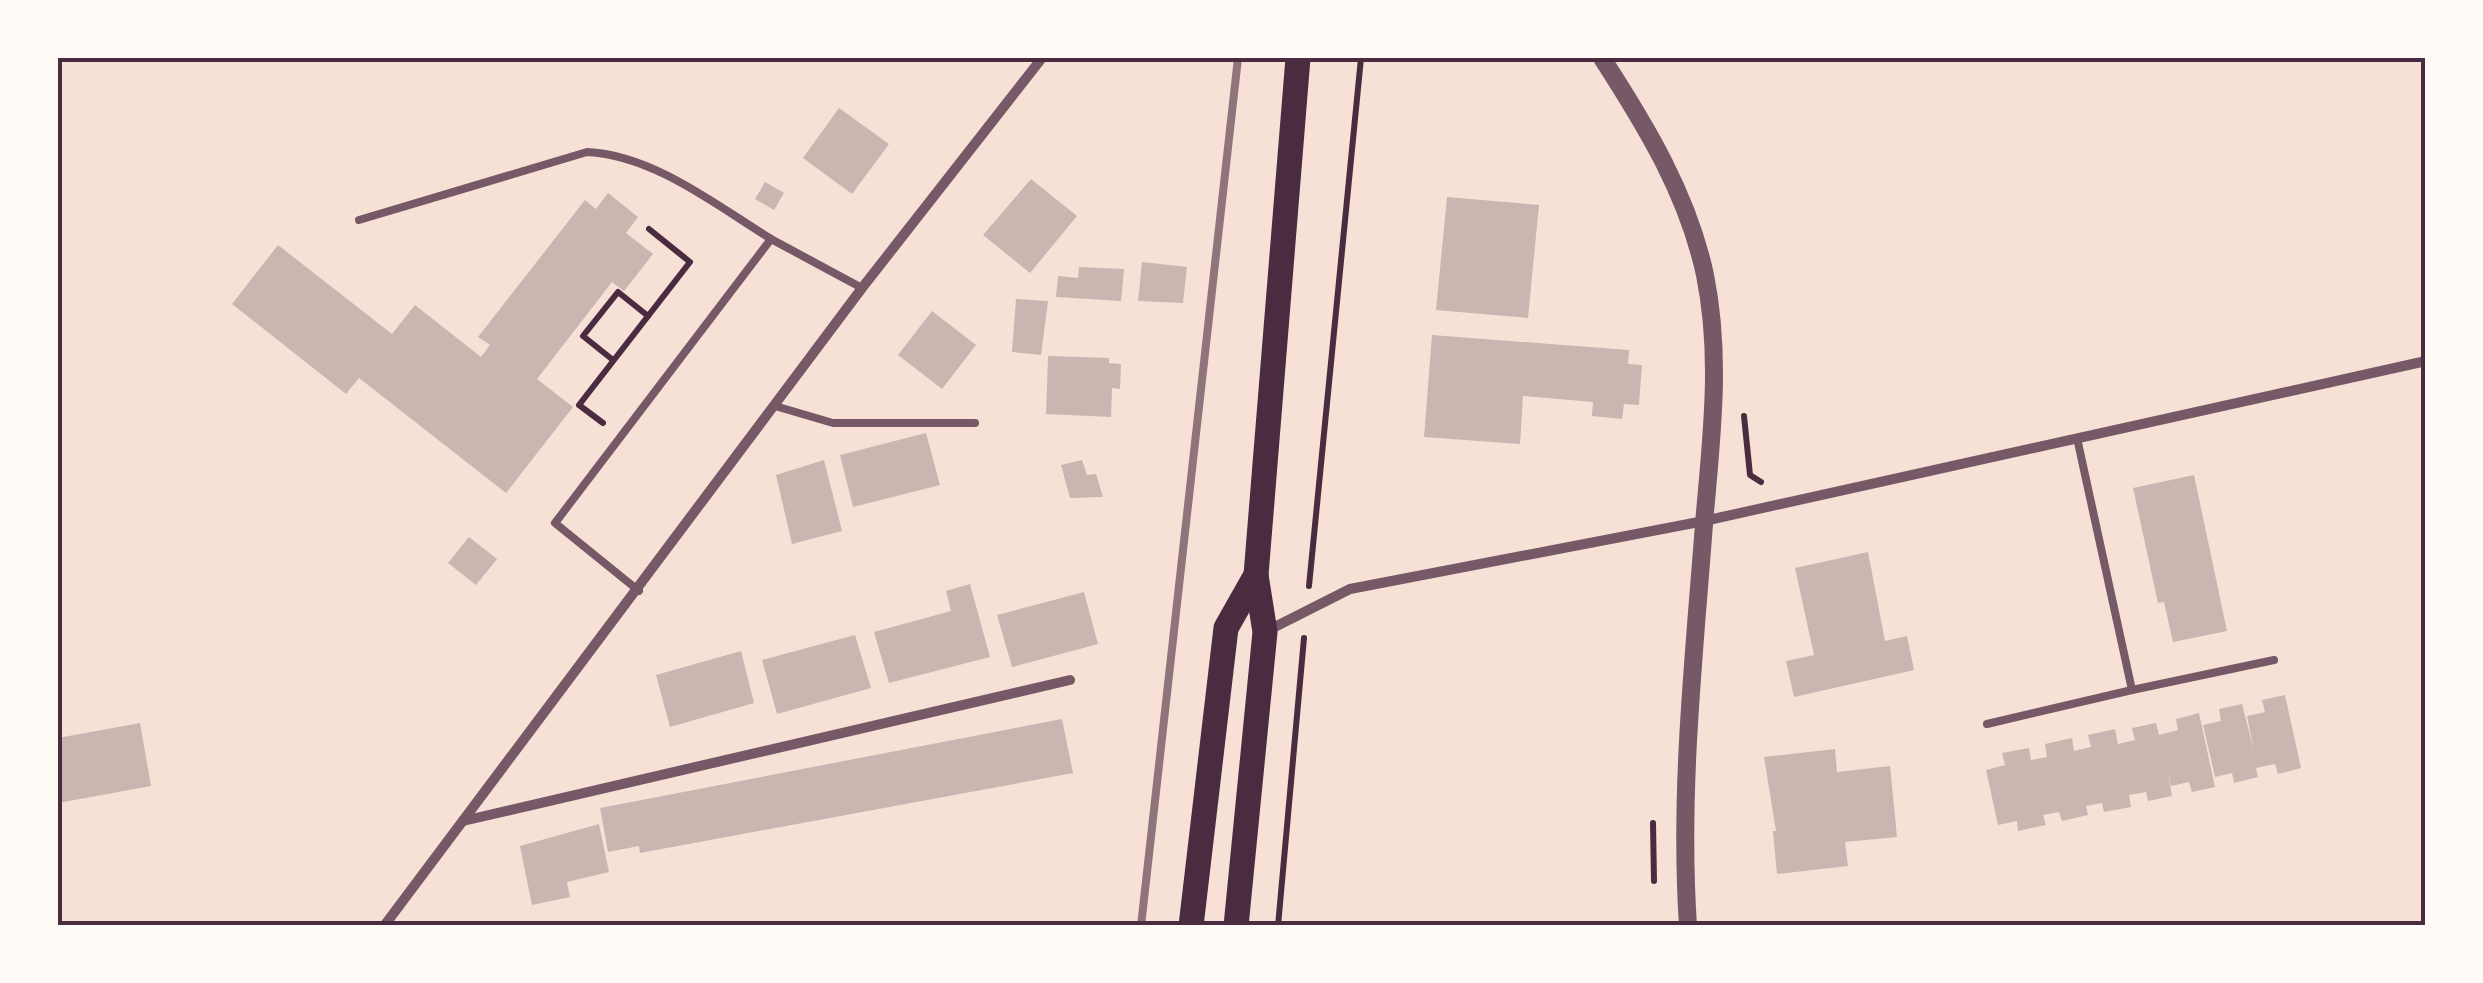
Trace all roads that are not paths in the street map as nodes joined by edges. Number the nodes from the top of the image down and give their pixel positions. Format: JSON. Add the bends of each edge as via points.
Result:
{"nodes":[{"id":1,"x":1042,"y":58,"type":"edge"},
{"id":2,"x":1298,"y":58,"type":"edge"},
{"id":3,"x":1602,"y":58,"type":"edge"},
{"id":4,"x":359,"y":220,"type":"dead end"},
{"id":5,"x":771,"y":239,"type":"junction"},
{"id":6,"x":862,"y":288,"type":"junction"},
{"id":7,"x":2426,"y":361,"type":"edge"},
{"id":8,"x":775,"y":406,"type":"junction"},
{"id":9,"x":975,"y":423,"type":"dead end"},
{"id":10,"x":2077,"y":438,"type":"junction"},
{"id":11,"x":1704,"y":521,"type":"junction"},
{"id":12,"x":1256,"y":575,"type":"junction"},
{"id":13,"x":639,"y":591,"type":"junction"},
{"id":14,"x":1264,"y":632,"type":"junction"},
{"id":15,"x":2274,"y":660,"type":"dead end"},
{"id":16,"x":1070,"y":680,"type":"dead end"},
{"id":17,"x":2132,"y":690,"type":"junction"},
{"id":18,"x":1988,"y":724,"type":"dead end"},
{"id":19,"x":462,"y":821,"type":"junction"},
{"id":20,"x":384,"y":926,"type":"edge"},
{"id":21,"x":1191,"y":926,"type":"edge"},
{"id":22,"x":1236,"y":926,"type":"edge"},
{"id":23,"x":1688,"y":926,"type":"edge"}],
"edges":[{"from":1,"to":6,"type":"street"},
{"from":2,"to":12,"type":"main road"},
{"from":3,"to":11,"type":"street","via":[[1682,199],[1705,276],[1718,376]]},
{"from":4,"to":5,"type":"lane","via":[[587,152],[616,154]]},
{"from":5,"to":6,"type":"lane"},
{"from":5,"to":13,"type":"lane","via":[[556,523]]},
{"from":6,"to":8,"type":"street"},
{"from":7,"to":10,"type":"street"},
{"from":8,"to":9,"type":"lane","via":[[833,423]]},
{"from":8,"to":13,"type":"street"},
{"from":10,"to":11,"type":"street"},
{"from":10,"to":17,"type":"lane"},
{"from":11,"to":14,"type":"street","via":[[1350,589]]},
{"from":11,"to":23,"type":"street","via":[[1684,785]]},
{"from":12,"to":14,"type":"main road"},
{"from":12,"to":21,"type":"main road","via":[[1226,628]]},
{"from":13,"to":19,"type":"street"},
{"from":14,"to":22,"type":"main road"},
{"from":15,"to":17,"type":"lane"},
{"from":16,"to":19,"type":"street"},
{"from":17,"to":18,"type":"lane"},
{"from":19,"to":20,"type":"street"}]}
